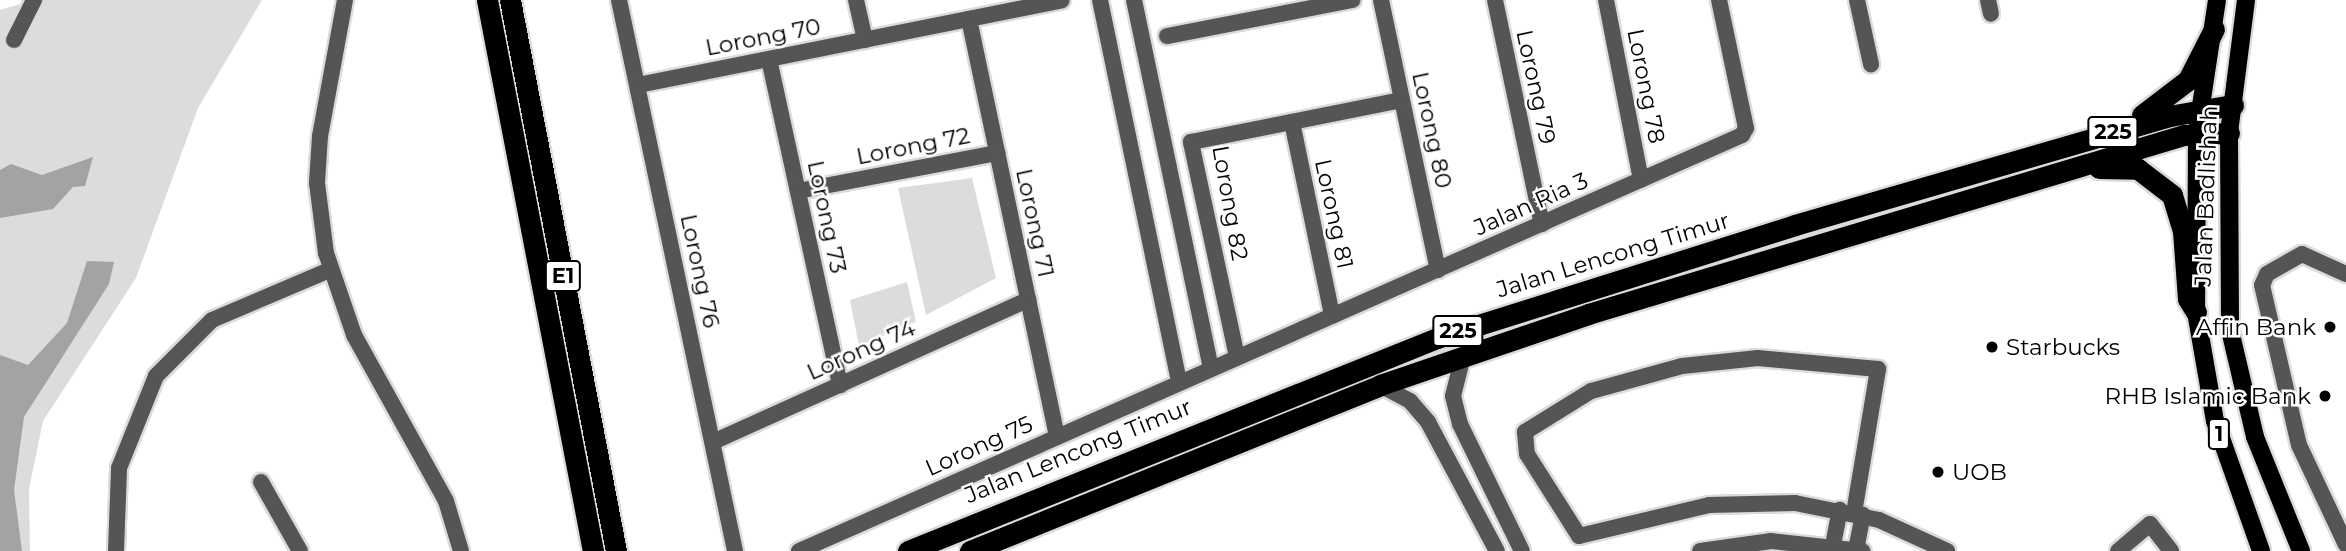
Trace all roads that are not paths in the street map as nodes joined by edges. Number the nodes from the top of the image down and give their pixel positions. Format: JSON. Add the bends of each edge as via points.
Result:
{"nodes":[{"id":1,"x":34,"y":0,"type":"edge"},
{"id":2,"x":345,"y":0,"type":"edge"},
{"id":3,"x":488,"y":0,"type":"edge"},
{"id":4,"x":510,"y":0,"type":"edge"},
{"id":5,"x":619,"y":0,"type":"edge"},
{"id":6,"x":856,"y":0,"type":"edge"},
{"id":7,"x":1062,"y":0,"type":"edge"},
{"id":8,"x":1100,"y":0,"type":"edge"},
{"id":9,"x":1134,"y":0,"type":"edge"},
{"id":10,"x":1353,"y":0,"type":"edge"},
{"id":11,"x":1381,"y":0,"type":"edge"},
{"id":12,"x":1495,"y":0,"type":"edge"},
{"id":13,"x":1606,"y":0,"type":"edge"},
{"id":14,"x":1719,"y":0,"type":"edge"},
{"id":15,"x":1857,"y":0,"type":"edge"},
{"id":16,"x":2217,"y":0,"type":"edge"},
{"id":17,"x":2246,"y":0,"type":"edge"},
{"id":18,"x":969,"y":19,"type":"junction"},
{"id":19,"x":2214,"y":29,"type":"junction"},
{"id":20,"x":1167,"y":36,"type":"dead end"},
{"id":21,"x":14,"y":40,"type":"dead end"},
{"id":22,"x":865,"y":40,"type":"junction"},
{"id":23,"x":769,"y":59,"type":"junction"},
{"id":24,"x":1871,"y":64,"type":"dead end"},
{"id":25,"x":638,"y":85,"type":"junction"},
{"id":26,"x":1402,"y":100,"type":"junction"},
{"id":27,"x":2232,"y":106,"type":"junction"},
{"id":28,"x":2202,"y":108,"type":"junction"},
{"id":29,"x":1292,"y":122,"type":"junction"},
{"id":30,"x":2197,"y":133,"type":"junction"},
{"id":31,"x":2228,"y":133,"type":"junction"},
{"id":32,"x":997,"y":153,"type":"junction"},
{"id":33,"x":2025,"y":158,"type":"junction"},
{"id":34,"x":2045,"y":175,"type":"junction"},
{"id":35,"x":1641,"y":180,"type":"junction"},
{"id":36,"x":798,"y":191,"type":"junction"},
{"id":37,"x":1542,"y":224,"type":"junction"},
{"id":38,"x":330,"y":270,"type":"junction"},
{"id":39,"x":1438,"y":270,"type":"junction"},
{"id":40,"x":2346,"y":274,"type":"edge"},
{"id":41,"x":1028,"y":300,"type":"junction"},
{"id":42,"x":2196,"y":312,"type":"junction"},
{"id":43,"x":1332,"y":316,"type":"junction"},
{"id":44,"x":1463,"y":356,"type":"junction"},
{"id":45,"x":1237,"y":357,"type":"junction"},
{"id":46,"x":1211,"y":369,"type":"junction"},
{"id":47,"x":1179,"y":383,"type":"junction"},
{"id":48,"x":840,"y":385,"type":"junction"},
{"id":49,"x":1380,"y":385,"type":"junction"},
{"id":50,"x":1056,"y":437,"type":"junction"},
{"id":51,"x":713,"y":442,"type":"junction"},
{"id":52,"x":261,"y":482,"type":"dead end"},
{"id":53,"x":1853,"y":513,"type":"junction"},
{"id":54,"x":2346,"y":545,"type":"edge"},
{"id":55,"x":1837,"y":547,"type":"edge"},
{"id":56,"x":1859,"y":550,"type":"edge"},
{"id":57,"x":116,"y":551,"type":"edge"},
{"id":58,"x":300,"y":551,"type":"edge"},
{"id":59,"x":461,"y":551,"type":"edge"},
{"id":60,"x":593,"y":551,"type":"edge"},
{"id":61,"x":617,"y":551,"type":"edge"},
{"id":62,"x":735,"y":551,"type":"edge"},
{"id":63,"x":799,"y":551,"type":"edge"},
{"id":64,"x":908,"y":551,"type":"edge"},
{"id":65,"x":970,"y":551,"type":"edge"},
{"id":66,"x":1497,"y":551,"type":"edge"},
{"id":67,"x":1522,"y":551,"type":"edge"},
{"id":68,"x":1700,"y":551,"type":"edge"},
{"id":69,"x":1947,"y":551,"type":"edge"},
{"id":70,"x":2119,"y":551,"type":"edge"},
{"id":71,"x":2171,"y":551,"type":"edge"},
{"id":72,"x":2261,"y":551,"type":"edge"},
{"id":73,"x":2301,"y":551,"type":"edge"}],
"edges":[{"from":1,"to":21,"type":"street"},
{"from":2,"to":38,"type":"street","via":[[318,160]]},
{"from":3,"to":60,"type":"highway","number":"E1"},
{"from":4,"to":61,"type":"highway","number":"E1"},
{"from":5,"to":25,"type":"street","name":"Lorong 76"},
{"from":6,"to":22,"type":"street"},
{"from":7,"to":18,"type":"street","name":"Lorong 70"},
{"from":8,"to":47,"type":"street"},
{"from":9,"to":46,"type":"street"},
{"from":10,"to":20,"type":"street"},
{"from":11,"to":26,"type":"street","name":"Lorong 80"},
{"from":12,"to":37,"type":"street","name":"Lorong 79"},
{"from":13,"to":35,"type":"street","name":"Lorong 78"},
{"from":14,"to":35,"type":"street","name":"Jalan Ria 3","via":[[1746,128],[1735,139]]},
{"from":15,"to":24,"type":"street"},
{"from":16,"to":19,"type":"main road","name":"Jalan Badlishah","number":"1"},
{"from":17,"to":27,"type":"main road","name":"Jalan Badlishah","number":"1"},
{"from":18,"to":22,"type":"street","name":"Lorong 70"},
{"from":18,"to":32,"type":"street","name":"Lorong 71"},
{"from":19,"to":28,"type":"main road","name":"Jalan Badlishah","number":"1"},
{"from":19,"to":33,"type":"highway","via":[[2188,80],[2164,104]]},
{"from":22,"to":23,"type":"street","name":"Lorong 70"},
{"from":23,"to":25,"type":"street","name":"Lorong 70"},
{"from":23,"to":36,"type":"street","name":"Lorong 73"},
{"from":25,"to":51,"type":"street","name":"Lorong 76"},
{"from":26,"to":29,"type":"street","name":"Lorong 82"},
{"from":26,"to":39,"type":"street","name":"Lorong 80"},
{"from":27,"to":28,"type":"highway","name":"Jalan Lencong Timur","number":"225"},
{"from":27,"to":31,"type":"main road","name":"Jalan Badlishah","number":"1"},
{"from":28,"to":30,"type":"main road","name":"Jalan Badlishah","number":"1"},
{"from":28,"to":33,"type":"highway","name":"Jalan Lencong Timur","number":"225"},
{"from":29,"to":43,"type":"street","name":"Lorong 81"},
{"from":29,"to":45,"type":"street","name":"Lorong 82","via":[[1191,142]]},
{"from":30,"to":31,"type":"highway","number":"225"},
{"from":30,"to":34,"type":"highway","number":"225"},
{"from":30,"to":42,"type":"main road","name":"Jalan Badlishah","number":"1"},
{"from":31,"to":73,"type":"main road","name":"Jalan Badlishah","number":"1","via":[[2230,330],[2255,437]]},
{"from":32,"to":36,"type":"street","name":"Lorong 72"},
{"from":32,"to":41,"type":"street","name":"Lorong 71"},
{"from":33,"to":64,"type":"highway","name":"Jalan Lencong Timur","number":"225","via":[[1433,339]]},
{"from":34,"to":42,"type":"highway","via":[[2121,166],[2162,182],[2178,210],[2188,299]]},
{"from":34,"to":44,"type":"highway","number":"225"},
{"from":35,"to":37,"type":"street","name":"Jalan Ria 3"},
{"from":36,"to":48,"type":"street","name":"Lorong 73"},
{"from":37,"to":39,"type":"street","name":"Jalan Ria 3"},
{"from":38,"to":57,"type":"street","via":[[212,320],[156,376],[119,467]]},
{"from":38,"to":59,"type":"street","via":[[366,362],[446,501]]},
{"from":39,"to":43,"type":"street","name":"Jalan Ria 3"},
{"from":40,"to":54,"type":"street","via":[[2302,254],[2267,274],[2262,285],[2296,435]]},
{"from":41,"to":48,"type":"street","name":"Lorong 74"},
{"from":41,"to":50,"type":"street","name":"Lorong 71"},
{"from":42,"to":72,"type":"main road","name":"Jalan Badlishah","number":"1","via":[[2215,421]]},
{"from":43,"to":45,"type":"street","name":"Jalan Ria 3"},
{"from":44,"to":49,"type":"highway","number":"225"},
{"from":44,"to":67,"type":"street","via":[[1454,383],[1457,416]]},
{"from":45,"to":46,"type":"street","name":"Jalan Ria 3"},
{"from":46,"to":47,"type":"street","name":"Lorong 75"},
{"from":47,"to":50,"type":"street","name":"Lorong 75"},
{"from":48,"to":51,"type":"street","name":"Lorong 74"},
{"from":49,"to":65,"type":"highway","number":"225"},
{"from":49,"to":66,"type":"street","via":[[1410,401],[1428,422]]},
{"from":50,"to":63,"type":"street","name":"Lorong 75"},
{"from":51,"to":62,"type":"street","name":"Lorong 76"},
{"from":52,"to":58,"type":"street"},
{"from":53,"to":53,"type":"street","via":[[1731,502],[1579,536],[1527,454],[1525,432],[1591,391],[1682,366],[1758,358],[1878,369]]},
{"from":53,"to":55,"type":"street"},
{"from":53,"to":56,"type":"street"},
{"from":53,"to":69,"type":"street"},
{"from":55,"to":56,"type":"street"},
{"from":55,"to":68,"type":"street","via":[[1770,541]]},
{"from":70,"to":71,"type":"street","via":[[2150,524]]}]}
